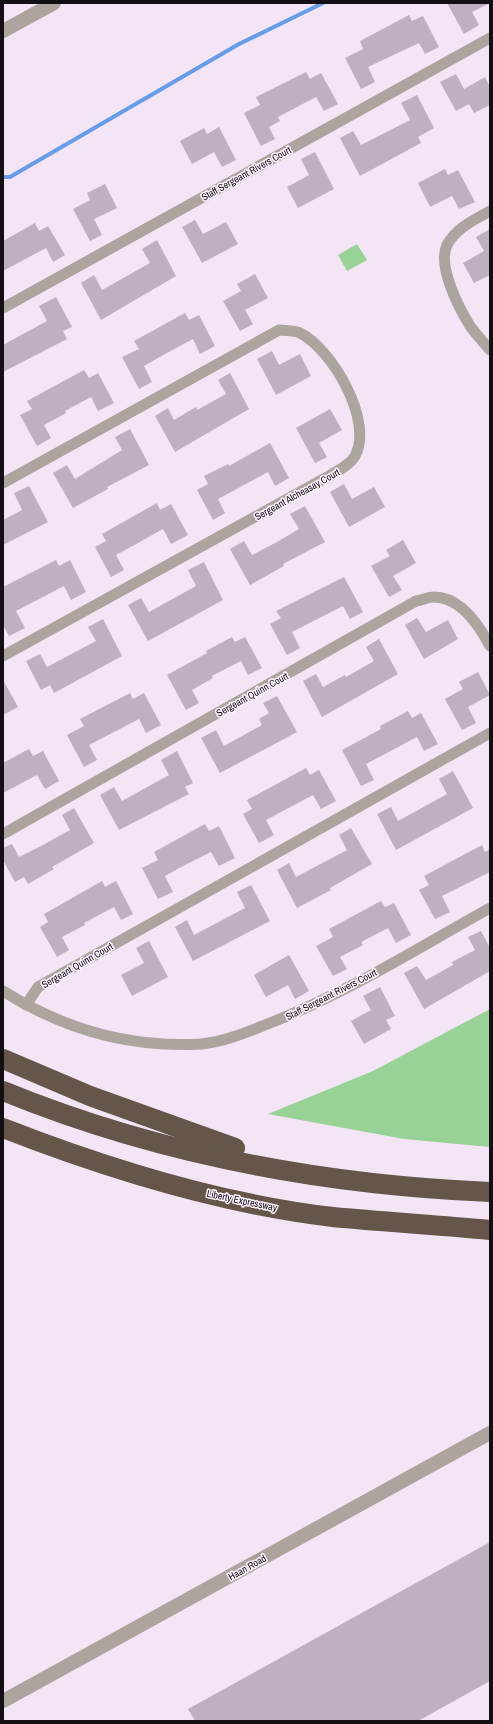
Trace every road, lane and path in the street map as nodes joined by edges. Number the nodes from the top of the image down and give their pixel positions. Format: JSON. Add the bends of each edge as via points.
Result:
{"nodes":[{"id":1,"x":54,"y":3,"type":"edge"},
{"id":2,"x":3,"y":32,"type":"edge"},
{"id":3,"x":490,"y":38,"type":"edge"},
{"id":4,"x":490,"y":211,"type":"edge"},
{"id":5,"x":3,"y":308,"type":"edge"},
{"id":6,"x":490,"y":350,"type":"edge"},
{"id":7,"x":3,"y":483,"type":"edge"},
{"id":8,"x":490,"y":646,"type":"edge"},
{"id":9,"x":3,"y":656,"type":"edge"},
{"id":10,"x":490,"y":733,"type":"edge"},
{"id":11,"x":3,"y":834,"type":"edge"},
{"id":12,"x":490,"y":908,"type":"edge"},
{"id":13,"x":3,"y":991,"type":"edge"},
{"id":14,"x":26,"y":1005,"type":"junction"},
{"id":15,"x":3,"y":1059,"type":"edge"},
{"id":16,"x":3,"y":1092,"type":"edge"},
{"id":17,"x":3,"y":1128,"type":"edge"},
{"id":18,"x":340,"y":1180,"type":"junction"},
{"id":19,"x":490,"y":1192,"type":"edge"},
{"id":20,"x":490,"y":1230,"type":"edge"},
{"id":21,"x":490,"y":1433,"type":"edge"},
{"id":22,"x":3,"y":1701,"type":"edge"}],
"edges":[{"from":1,"to":2,"type":"street"},
{"from":3,"to":5,"type":"street","name":"Staff Sergeant Rivers Court"},
{"from":4,"to":6,"type":"street","via":[[457,231],[447,247],[445,265],[458,306]]},
{"from":7,"to":9,"type":"street","name":"Sergeant Alcheasay Court","via":[[279,330],[301,334],[312,340],[330,359],[355,409],[361,435],[355,456],[329,476]]},
{"from":8,"to":11,"type":"street","name":"Sergeant Quinn Court","via":[[465,610],[449,599],[434,597],[416,601]]},
{"from":10,"to":14,"type":"street","name":"Sergeant Quinn Court","via":[[38,987]]},
{"from":12,"to":14,"type":"street","name":"Staff Sergeant Rivers Court","via":[[303,1011],[222,1040],[202,1044],[144,1043],[110,1037],[69,1024]]},
{"from":13,"to":14,"type":"street","name":"Staff Sergeant Rivers Court"},
{"from":15,"to":18,"type":"highway","via":[[90,1096],[212,1141]]},
{"from":16,"to":18,"type":"highway","via":[[97,1125],[168,1145],[250,1164]]},
{"from":17,"to":20,"type":"highway","name":"Liberty Expressway","via":[[136,1175],[245,1202],[332,1217]]},
{"from":18,"to":19,"type":"highway"},
{"from":21,"to":22,"type":"street","name":"Haan Road"}]}
